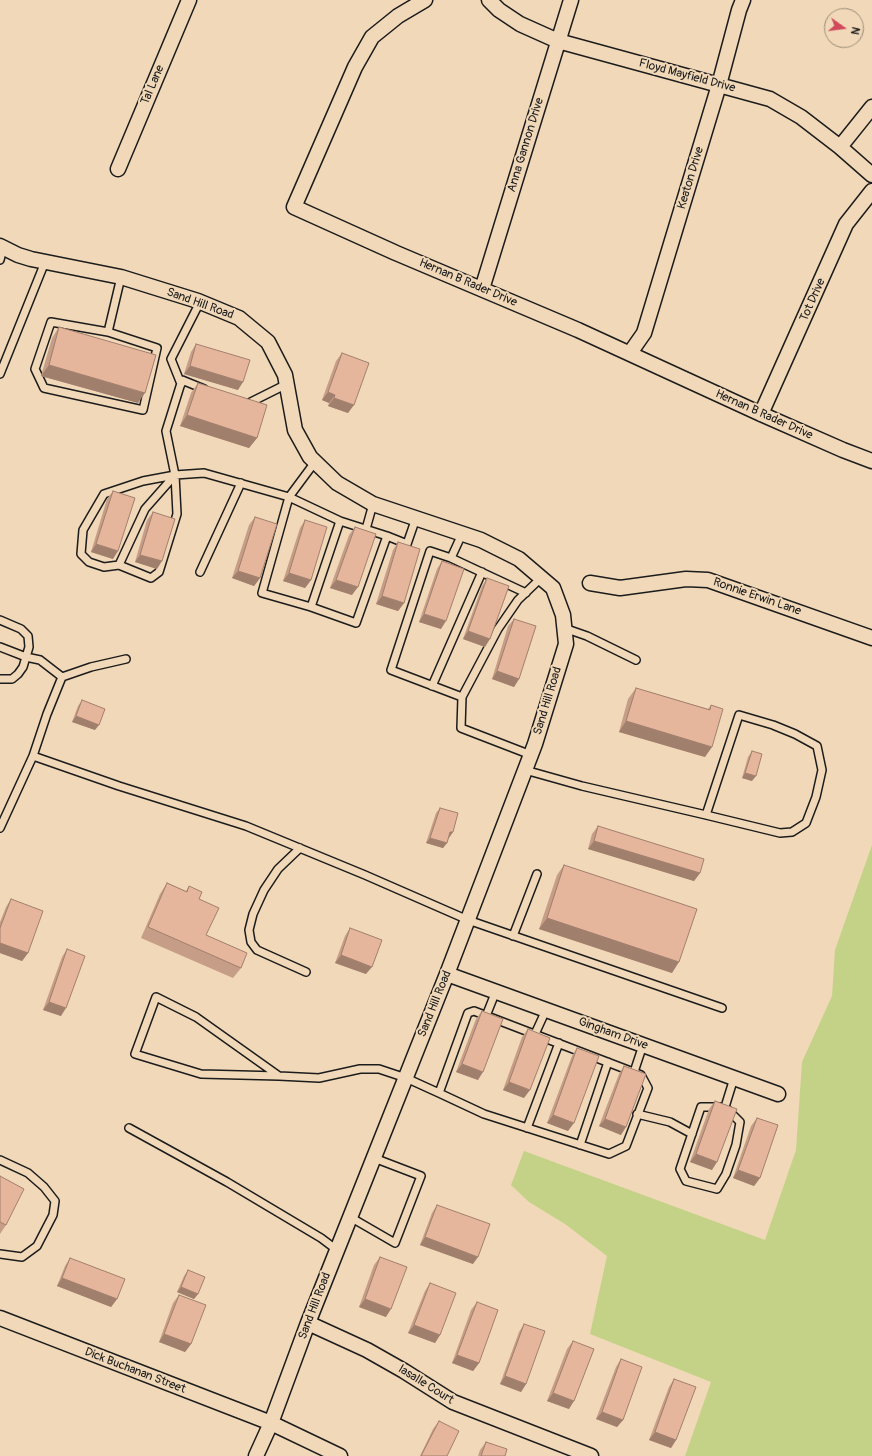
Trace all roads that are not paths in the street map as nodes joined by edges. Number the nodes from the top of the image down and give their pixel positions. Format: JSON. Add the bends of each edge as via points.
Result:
{"nodes":[{"id":1,"x":189,"y":0,"type":"edge"},
{"id":2,"x":425,"y":0,"type":"edge"},
{"id":3,"x":489,"y":0,"type":"edge"},
{"id":4,"x":571,"y":0,"type":"edge"},
{"id":5,"x":744,"y":0,"type":"edge"},
{"id":6,"x":558,"y":41,"type":"junction"},
{"id":7,"x":719,"y":85,"type":"junction"},
{"id":8,"x":872,"y":107,"type":"edge"},
{"id":9,"x":840,"y":147,"type":"junction"},
{"id":10,"x":118,"y":169,"type":"dead end"},
{"id":11,"x":872,"y":175,"type":"edge"},
{"id":12,"x":872,"y":191,"type":"edge"},
{"id":13,"x":1,"y":251,"type":"edge"},
{"id":14,"x":45,"y":262,"type":"junction"},
{"id":15,"x":121,"y":277,"type":"junction"},
{"id":16,"x":482,"y":289,"type":"junction"},
{"id":17,"x":200,"y":302,"type":"junction"},
{"id":18,"x":108,"y":332,"type":"junction"},
{"id":19,"x":630,"y":353,"type":"junction"},
{"id":20,"x":0,"y":374,"type":"edge"},
{"id":21,"x":181,"y":384,"type":"junction"},
{"id":22,"x":287,"y":384,"type":"junction"},
{"id":23,"x":210,"y":392,"type":"edge"},
{"id":24,"x":237,"y":403,"type":"edge"},
{"id":25,"x":761,"y":414,"type":"junction"},
{"id":26,"x":872,"y":461,"type":"edge"},
{"id":27,"x":315,"y":462,"type":"junction"},
{"id":28,"x":175,"y":475,"type":"junction"},
{"id":29,"x":241,"y":483,"type":"junction"},
{"id":30,"x":289,"y":497,"type":"junction"},
{"id":31,"x":373,"y":504,"type":"junction"},
{"id":32,"x":416,"y":518,"type":"junction"},
{"id":33,"x":340,"y":521,"type":"junction"},
{"id":34,"x":366,"y":529,"type":"junction"},
{"id":35,"x":462,"y":534,"type":"junction"},
{"id":36,"x":387,"y":536,"type":"junction"},
{"id":37,"x":451,"y":558,"type":"junction"},
{"id":38,"x":119,"y":565,"type":"junction"},
{"id":39,"x":200,"y":572,"type":"dead end"},
{"id":40,"x":482,"y":572,"type":"junction"},
{"id":41,"x":541,"y":578,"type":"junction"},
{"id":42,"x":590,"y":583,"type":"dead end"},
{"id":43,"x":526,"y":592,"type":"junction"},
{"id":44,"x":311,"y":607,"type":"junction"},
{"id":45,"x":0,"y":620,"type":"edge"},
{"id":46,"x":564,"y":628,"type":"junction"},
{"id":47,"x":872,"y":638,"type":"edge"},
{"id":48,"x":0,"y":647,"type":"edge"},
{"id":49,"x":26,"y":658,"type":"junction"},
{"id":50,"x":126,"y":658,"type":"dead end"},
{"id":51,"x":636,"y":660,"type":"dead end"},
{"id":52,"x":62,"y":677,"type":"junction"},
{"id":53,"x":0,"y":679,"type":"edge"},
{"id":54,"x":432,"y":686,"type":"junction"},
{"id":55,"x":462,"y":697,"type":"junction"},
{"id":56,"x":34,"y":756,"type":"junction"},
{"id":57,"x":531,"y":756,"type":"junction"},
{"id":58,"x":525,"y":770,"type":"junction"},
{"id":59,"x":706,"y":815,"type":"junction"},
{"id":60,"x":0,"y":828,"type":"edge"},
{"id":61,"x":300,"y":848,"type":"junction"},
{"id":62,"x":537,"y":874,"type":"dead end"},
{"id":63,"x":468,"y":920,"type":"junction"},
{"id":64,"x":513,"y":936,"type":"junction"},
{"id":65,"x":306,"y":972,"type":"dead end"},
{"id":66,"x":447,"y":974,"type":"junction"},
{"id":67,"x":496,"y":991,"type":"junction"},
{"id":68,"x":722,"y":1008,"type":"dead end"},
{"id":69,"x":546,"y":1010,"type":"junction"},
{"id":70,"x":486,"y":1016,"type":"junction"},
{"id":71,"x":535,"y":1034,"type":"junction"},
{"id":72,"x":559,"y":1043,"type":"junction"},
{"id":73,"x":643,"y":1045,"type":"junction"},
{"id":74,"x":608,"y":1062,"type":"junction"},
{"id":75,"x":634,"y":1072,"type":"junction"},
{"id":76,"x":280,"y":1076,"type":"junction"},
{"id":77,"x":406,"y":1078,"type":"junction"},
{"id":78,"x":734,"y":1078,"type":"junction"},
{"id":79,"x":439,"y":1093,"type":"junction"},
{"id":80,"x":778,"y":1094,"type":"dead end"},
{"id":81,"x":725,"y":1106,"type":"junction"},
{"id":82,"x":637,"y":1114,"type":"junction"},
{"id":83,"x":129,"y":1128,"type":"dead end"},
{"id":84,"x":527,"y":1128,"type":"junction"},
{"id":85,"x":692,"y":1134,"type":"junction"},
{"id":86,"x":580,"y":1145,"type":"junction"},
{"id":87,"x":374,"y":1158,"type":"junction"},
{"id":88,"x":0,"y":1160,"type":"edge"},
{"id":89,"x":350,"y":1217,"type":"junction"},
{"id":90,"x":337,"y":1250,"type":"junction"},
{"id":91,"x":0,"y":1254,"type":"edge"},
{"id":92,"x":0,"y":1318,"type":"edge"},
{"id":93,"x":308,"y":1323,"type":"junction"},
{"id":94,"x":271,"y":1424,"type":"junction"},
{"id":95,"x":256,"y":1456,"type":"edge"},
{"id":96,"x":340,"y":1456,"type":"edge"},
{"id":97,"x":592,"y":1456,"type":"edge"}],
"edges":[{"from":1,"to":10,"type":"street","name":"Tal Lane"},
{"from":2,"to":16,"type":"street","name":"Hernan B Rader Drive","via":[[372,36],[355,67],[294,207]]},
{"from":3,"to":6,"type":"street","name":"Floyd Mayfield Drive","via":[[520,24]]},
{"from":4,"to":6,"type":"street","name":"Anna Gannon Drive"},
{"from":5,"to":7,"type":"street","name":"Keaton Drive"},
{"from":6,"to":7,"type":"street","name":"Floyd Mayfield Drive"},
{"from":6,"to":16,"type":"street","name":"Anna Gannon Drive"},
{"from":7,"to":9,"type":"street","name":"Floyd Mayfield Drive","via":[[770,99],[802,117]]},
{"from":7,"to":19,"type":"street","name":"Keaton Drive","via":[[644,333]]},
{"from":8,"to":9,"type":"street"},
{"from":9,"to":11,"type":"street","name":"Floyd Mayfield Drive"},
{"from":12,"to":25,"type":"street","name":"Tot Drive","via":[[846,224]]},
{"from":13,"to":14,"type":"street","name":"Sand Hill Road"},
{"from":14,"to":15,"type":"street","name":"Sand Hill Road"},
{"from":14,"to":20,"type":"lane"},
{"from":15,"to":17,"type":"street","name":"Sand Hill Road"},
{"from":15,"to":18,"type":"lane"},
{"from":16,"to":19,"type":"street","name":"Hernan B Rader Drive"},
{"from":17,"to":21,"type":"lane","via":[[171,359]]},
{"from":17,"to":22,"type":"street","name":"Sand Hill Road","via":[[239,318],[268,342]]},
{"from":18,"to":18,"type":"lane","via":[[157,348],[143,410],[44,388],[35,369],[51,322]]},
{"from":19,"to":25,"type":"street","name":"Hernan B Rader Drive"},
{"from":21,"to":23,"type":"lane","via":[[182,380]]},
{"from":21,"to":28,"type":"lane","via":[[166,431]]},
{"from":22,"to":24,"type":"lane","via":[[244,406]]},
{"from":22,"to":27,"type":"street","name":"Sand Hill Road","via":[[295,430]]},
{"from":25,"to":26,"type":"street","name":"Hernan B Rader Drive"},
{"from":27,"to":30,"type":"lane"},
{"from":27,"to":31,"type":"street","name":"Sand Hill Road","via":[[337,483]]},
{"from":28,"to":29,"type":"lane","via":[[204,473]]},
{"from":28,"to":38,"type":"lane","via":[[145,509]]},
{"from":28,"to":38,"type":"lane","via":[[177,514],[159,572],[151,578]]},
{"from":28,"to":38,"type":"lane","via":[[143,481],[104,494],[84,530],[81,554],[89,562],[104,567]]},
{"from":29,"to":30,"type":"lane"},
{"from":29,"to":39,"type":"lane"},
{"from":30,"to":33,"type":"lane"},
{"from":30,"to":44,"type":"lane","via":[[262,593]]},
{"from":31,"to":32,"type":"street","name":"Sand Hill Road"},
{"from":31,"to":34,"type":"lane"},
{"from":32,"to":35,"type":"street","name":"Sand Hill Road"},
{"from":32,"to":36,"type":"lane","via":[[407,544]]},
{"from":33,"to":34,"type":"lane"},
{"from":33,"to":44,"type":"lane"},
{"from":34,"to":36,"type":"lane"},
{"from":35,"to":37,"type":"lane"},
{"from":35,"to":41,"type":"street","name":"Sand Hill Road","via":[[481,540],[519,559]]},
{"from":36,"to":44,"type":"lane","via":[[356,623]]},
{"from":37,"to":40,"type":"lane"},
{"from":37,"to":54,"type":"lane","via":[[430,551],[391,670]]},
{"from":40,"to":43,"type":"lane"},
{"from":40,"to":54,"type":"lane"},
{"from":41,"to":43,"type":"lane"},
{"from":41,"to":46,"type":"street","name":"Sand Hill Road","via":[[553,588],[563,615]]},
{"from":42,"to":47,"type":"street","name":"Ronnie Erwin Lane","via":[[620,588],[686,579],[708,580]]},
{"from":43,"to":55,"type":"lane","via":[[498,629]]},
{"from":45,"to":49,"type":"lane","via":[[21,628],[28,636]]},
{"from":46,"to":51,"type":"lane","via":[[587,636]]},
{"from":46,"to":57,"type":"street","name":"Sand Hill Road","via":[[566,644]]},
{"from":48,"to":49,"type":"lane"},
{"from":49,"to":52,"type":"lane","via":[[40,660]]},
{"from":49,"to":53,"type":"lane","via":[[23,667],[12,680]]},
{"from":50,"to":52,"type":"lane"},
{"from":52,"to":56,"type":"lane"},
{"from":54,"to":55,"type":"lane"},
{"from":55,"to":57,"type":"lane","via":[[462,728]]},
{"from":56,"to":60,"type":"lane"},
{"from":56,"to":61,"type":"lane","via":[[246,826]]},
{"from":57,"to":58,"type":"street","name":"Sand Hill Road"},
{"from":58,"to":59,"type":"lane"},
{"from":58,"to":63,"type":"street","name":"Sand Hill Road"},
{"from":59,"to":59,"type":"lane","via":[[780,833],[792,832],[806,823],[816,797],[822,770],[817,746],[773,725],[739,715]]},
{"from":61,"to":63,"type":"lane"},
{"from":61,"to":65,"type":"lane","via":[[278,869],[264,890],[249,930],[251,942],[257,950]]},
{"from":62,"to":64,"type":"lane"},
{"from":63,"to":64,"type":"lane"},
{"from":63,"to":66,"type":"street","name":"Sand Hill Road"},
{"from":64,"to":68,"type":"lane"},
{"from":66,"to":67,"type":"street","name":"Gingham Drive"},
{"from":66,"to":77,"type":"street","name":"Sand Hill Road"},
{"from":67,"to":69,"type":"street","name":"Gingham Drive"},
{"from":67,"to":70,"type":"lane"},
{"from":69,"to":71,"type":"lane"},
{"from":69,"to":73,"type":"street","name":"Gingham Drive"},
{"from":70,"to":71,"type":"lane"},
{"from":70,"to":79,"type":"lane","via":[[474,1011],[468,1013]]},
{"from":71,"to":72,"type":"lane"},
{"from":72,"to":74,"type":"lane"},
{"from":72,"to":84,"type":"lane"},
{"from":73,"to":75,"type":"lane"},
{"from":73,"to":78,"type":"street","name":"Gingham Drive"},
{"from":74,"to":75,"type":"lane"},
{"from":74,"to":86,"type":"lane"},
{"from":75,"to":82,"type":"lane","via":[[641,1075],[648,1088]]},
{"from":76,"to":76,"type":"lane","via":[[196,1017],[156,997],[135,1054],[201,1074]]},
{"from":76,"to":77,"type":"lane","via":[[319,1078],[360,1069],[379,1069]]},
{"from":77,"to":79,"type":"lane"},
{"from":77,"to":87,"type":"street","name":"Sand Hill Road"},
{"from":78,"to":80,"type":"street","name":"Gingham Drive"},
{"from":78,"to":81,"type":"lane"},
{"from":79,"to":84,"type":"lane","via":[[484,1114]]},
{"from":81,"to":85,"type":"lane","via":[[701,1108]]},
{"from":81,"to":85,"type":"lane","via":[[740,1122],[736,1145],[726,1174],[717,1189],[686,1181],[680,1169]]},
{"from":82,"to":85,"type":"lane","via":[[670,1122]]},
{"from":82,"to":86,"type":"lane","via":[[626,1146],[608,1154]]},
{"from":83,"to":90,"type":"lane","via":[[228,1182]]},
{"from":84,"to":86,"type":"lane"},
{"from":87,"to":89,"type":"street","name":"Sand Hill Road"},
{"from":87,"to":89,"type":"lane","via":[[421,1176],[395,1244]]},
{"from":88,"to":91,"type":"lane","via":[[28,1173],[55,1201],[53,1215],[37,1246],[22,1257]]},
{"from":89,"to":90,"type":"street","name":"Sand Hill Road"},
{"from":90,"to":93,"type":"street","name":"Sand Hill Road"},
{"from":92,"to":94,"type":"street","name":"Dick Buchanan Street"},
{"from":93,"to":94,"type":"street","name":"Sand Hill Road"},
{"from":93,"to":97,"type":"street","name":"lasalle Court","via":[[367,1350],[453,1402]]},
{"from":94,"to":95,"type":"street","name":"Sand Hill Road"},
{"from":94,"to":96,"type":"street","name":"Dick Buchanan Street"}]}
